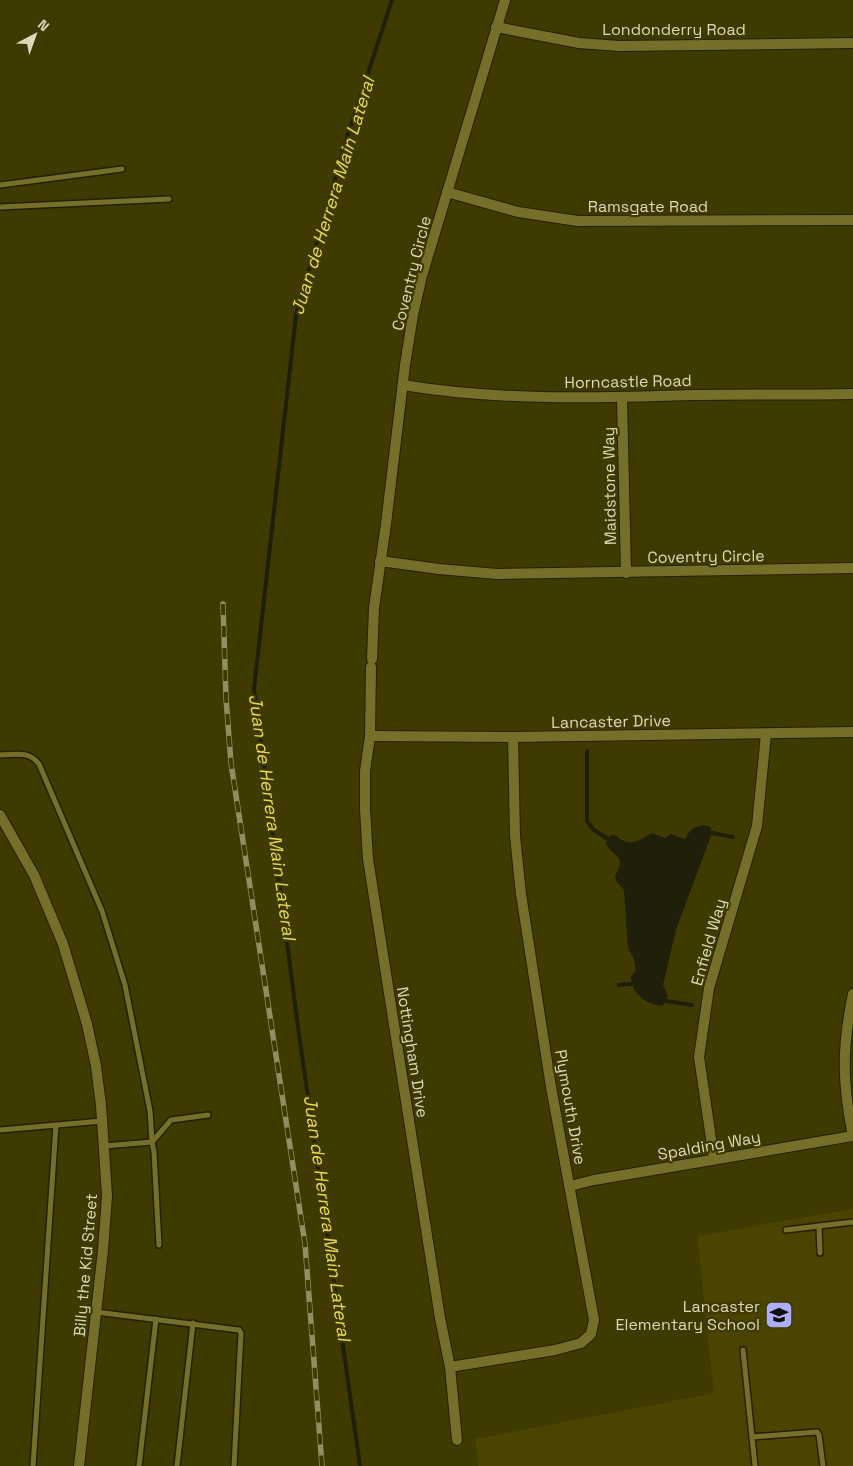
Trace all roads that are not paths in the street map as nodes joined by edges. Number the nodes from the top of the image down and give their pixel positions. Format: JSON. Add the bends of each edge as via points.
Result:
{"nodes":[{"id":1,"x":505,"y":0,"type":"edge"},
{"id":2,"x":496,"y":27,"type":"junction"},
{"id":3,"x":853,"y":43,"type":"edge"},
{"id":4,"x":122,"y":169,"type":"dead end"},
{"id":5,"x":0,"y":185,"type":"edge"},
{"id":6,"x":447,"y":192,"type":"junction"},
{"id":7,"x":169,"y":199,"type":"dead end"},
{"id":8,"x":0,"y":207,"type":"edge"},
{"id":9,"x":853,"y":220,"type":"edge"},
{"id":10,"x":403,"y":385,"type":"junction"},
{"id":11,"x":853,"y":394,"type":"edge"},
{"id":12,"x":622,"y":398,"type":"junction"},
{"id":13,"x":380,"y":560,"type":"junction"},
{"id":14,"x":853,"y":568,"type":"edge"},
{"id":15,"x":626,"y":573,"type":"junction"},
{"id":16,"x":374,"y":608,"type":"joint"},
{"id":17,"x":853,"y":732,"type":"edge"},
{"id":18,"x":766,"y":734,"type":"junction"},
{"id":19,"x":370,"y":736,"type":"junction"},
{"id":20,"x":513,"y":737,"type":"junction"},
{"id":21,"x":0,"y":755,"type":"edge"},
{"id":22,"x":0,"y":815,"type":"edge"},
{"id":23,"x":853,"y":994,"type":"edge"},
{"id":24,"x":208,"y":1115,"type":"dead end"},
{"id":25,"x":102,"y":1121,"type":"junction"},
{"id":26,"x":56,"y":1125,"type":"junction"},
{"id":27,"x":0,"y":1130,"type":"edge"},
{"id":28,"x":853,"y":1136,"type":"edge"},
{"id":29,"x":152,"y":1142,"type":"junction"},
{"id":30,"x":104,"y":1146,"type":"junction"},
{"id":31,"x":714,"y":1159,"type":"junction"},
{"id":32,"x":570,"y":1186,"type":"junction"},
{"id":33,"x":853,"y":1222,"type":"edge"},
{"id":34,"x":819,"y":1226,"type":"junction"},
{"id":35,"x":786,"y":1230,"type":"dead end"},
{"id":36,"x":159,"y":1245,"type":"dead end"},
{"id":37,"x":820,"y":1252,"type":"dead end"},
{"id":38,"x":96,"y":1312,"type":"junction"},
{"id":39,"x":156,"y":1318,"type":"junction"},
{"id":40,"x":193,"y":1323,"type":"junction"},
{"id":41,"x":743,"y":1350,"type":"dead end"},
{"id":42,"x":450,"y":1367,"type":"junction"},
{"id":43,"x":752,"y":1437,"type":"junction"},
{"id":44,"x":457,"y":1440,"type":"dead end"},
{"id":45,"x":33,"y":1466,"type":"edge"},
{"id":46,"x":79,"y":1466,"type":"edge"},
{"id":47,"x":139,"y":1466,"type":"edge"},
{"id":48,"x":177,"y":1466,"type":"edge"},
{"id":49,"x":234,"y":1466,"type":"edge"},
{"id":50,"x":755,"y":1466,"type":"edge"},
{"id":51,"x":823,"y":1466,"type":"edge"}],
"edges":[{"from":1,"to":2,"type":"street","name":"Coventry Circle"},
{"from":2,"to":3,"type":"street","name":"Londonderry Road","via":[[579,43],[618,46]]},
{"from":2,"to":6,"type":"street","name":"Coventry Circle"},
{"from":4,"to":5,"type":"lane"},
{"from":6,"to":9,"type":"street","name":"Ramsgate Road","via":[[518,212],[578,221]]},
{"from":6,"to":10,"type":"street","name":"Coventry Circle","via":[[422,276]]},
{"from":7,"to":8,"type":"lane"},
{"from":10,"to":12,"type":"street","name":"Horncastle Road","via":[[468,394]]},
{"from":10,"to":13,"type":"street","name":"Coventry Circle"},
{"from":11,"to":12,"type":"street","name":"Horncastle Road"},
{"from":12,"to":15,"type":"street","name":"Maidstone Way"},
{"from":13,"to":15,"type":"street","name":"Coventry Circle","via":[[497,574]]},
{"from":13,"to":16,"type":"street","name":"Coventry Circle"},
{"from":14,"to":15,"type":"street","name":"Coventry Circle"},
{"from":16,"to":19,"type":"street","name":"Nottingham Drive"},
{"from":17,"to":18,"type":"street","name":"Lancaster Drive"},
{"from":18,"to":20,"type":"street","name":"Lancaster Drive"},
{"from":18,"to":31,"type":"street","name":"Enfield Way","via":[[757,826],[709,988],[699,1057]]},
{"from":19,"to":20,"type":"street","name":"Lancaster Drive"},
{"from":19,"to":42,"type":"street","name":"Nottingham Drive","via":[[365,772],[368,859]]},
{"from":20,"to":32,"type":"street","name":"Plymouth Drive","via":[[515,836],[521,894]]},
{"from":21,"to":29,"type":"lane","via":[[29,754],[39,764],[102,911],[125,985],[150,1112]]},
{"from":22,"to":25,"type":"street","name":"Billy the Kid Street","via":[[34,875],[63,944],[96,1066]]},
{"from":23,"to":28,"type":"street","via":[[844,1054],[844,1087]]},
{"from":24,"to":29,"type":"lane","via":[[171,1120]]},
{"from":25,"to":26,"type":"lane"},
{"from":25,"to":30,"type":"street","name":"Billy the Kid Street"},
{"from":26,"to":27,"type":"lane"},
{"from":26,"to":45,"type":"lane"},
{"from":28,"to":31,"type":"street","name":"Spalding Way"},
{"from":29,"to":30,"type":"lane"},
{"from":29,"to":36,"type":"lane"},
{"from":30,"to":38,"type":"street","name":"Billy the Kid Street","via":[[107,1196]]},
{"from":31,"to":32,"type":"street","name":"Spalding Way"},
{"from":32,"to":42,"type":"street","name":"Plymouth Drive","via":[[594,1320],[590,1334],[581,1343],[555,1350]]},
{"from":33,"to":34,"type":"lane"},
{"from":34,"to":35,"type":"lane"},
{"from":34,"to":37,"type":"lane"},
{"from":38,"to":39,"type":"lane"},
{"from":38,"to":46,"type":"street","name":"Billy the Kid Street"},
{"from":39,"to":40,"type":"lane"},
{"from":39,"to":47,"type":"lane"},
{"from":40,"to":48,"type":"lane"},
{"from":40,"to":49,"type":"lane","via":[[236,1329],[241,1333]]},
{"from":41,"to":43,"type":"lane"},
{"from":42,"to":44,"type":"street","name":"Nottingham Drive"},
{"from":43,"to":50,"type":"lane"},
{"from":43,"to":51,"type":"lane","via":[[817,1432]]}]}
